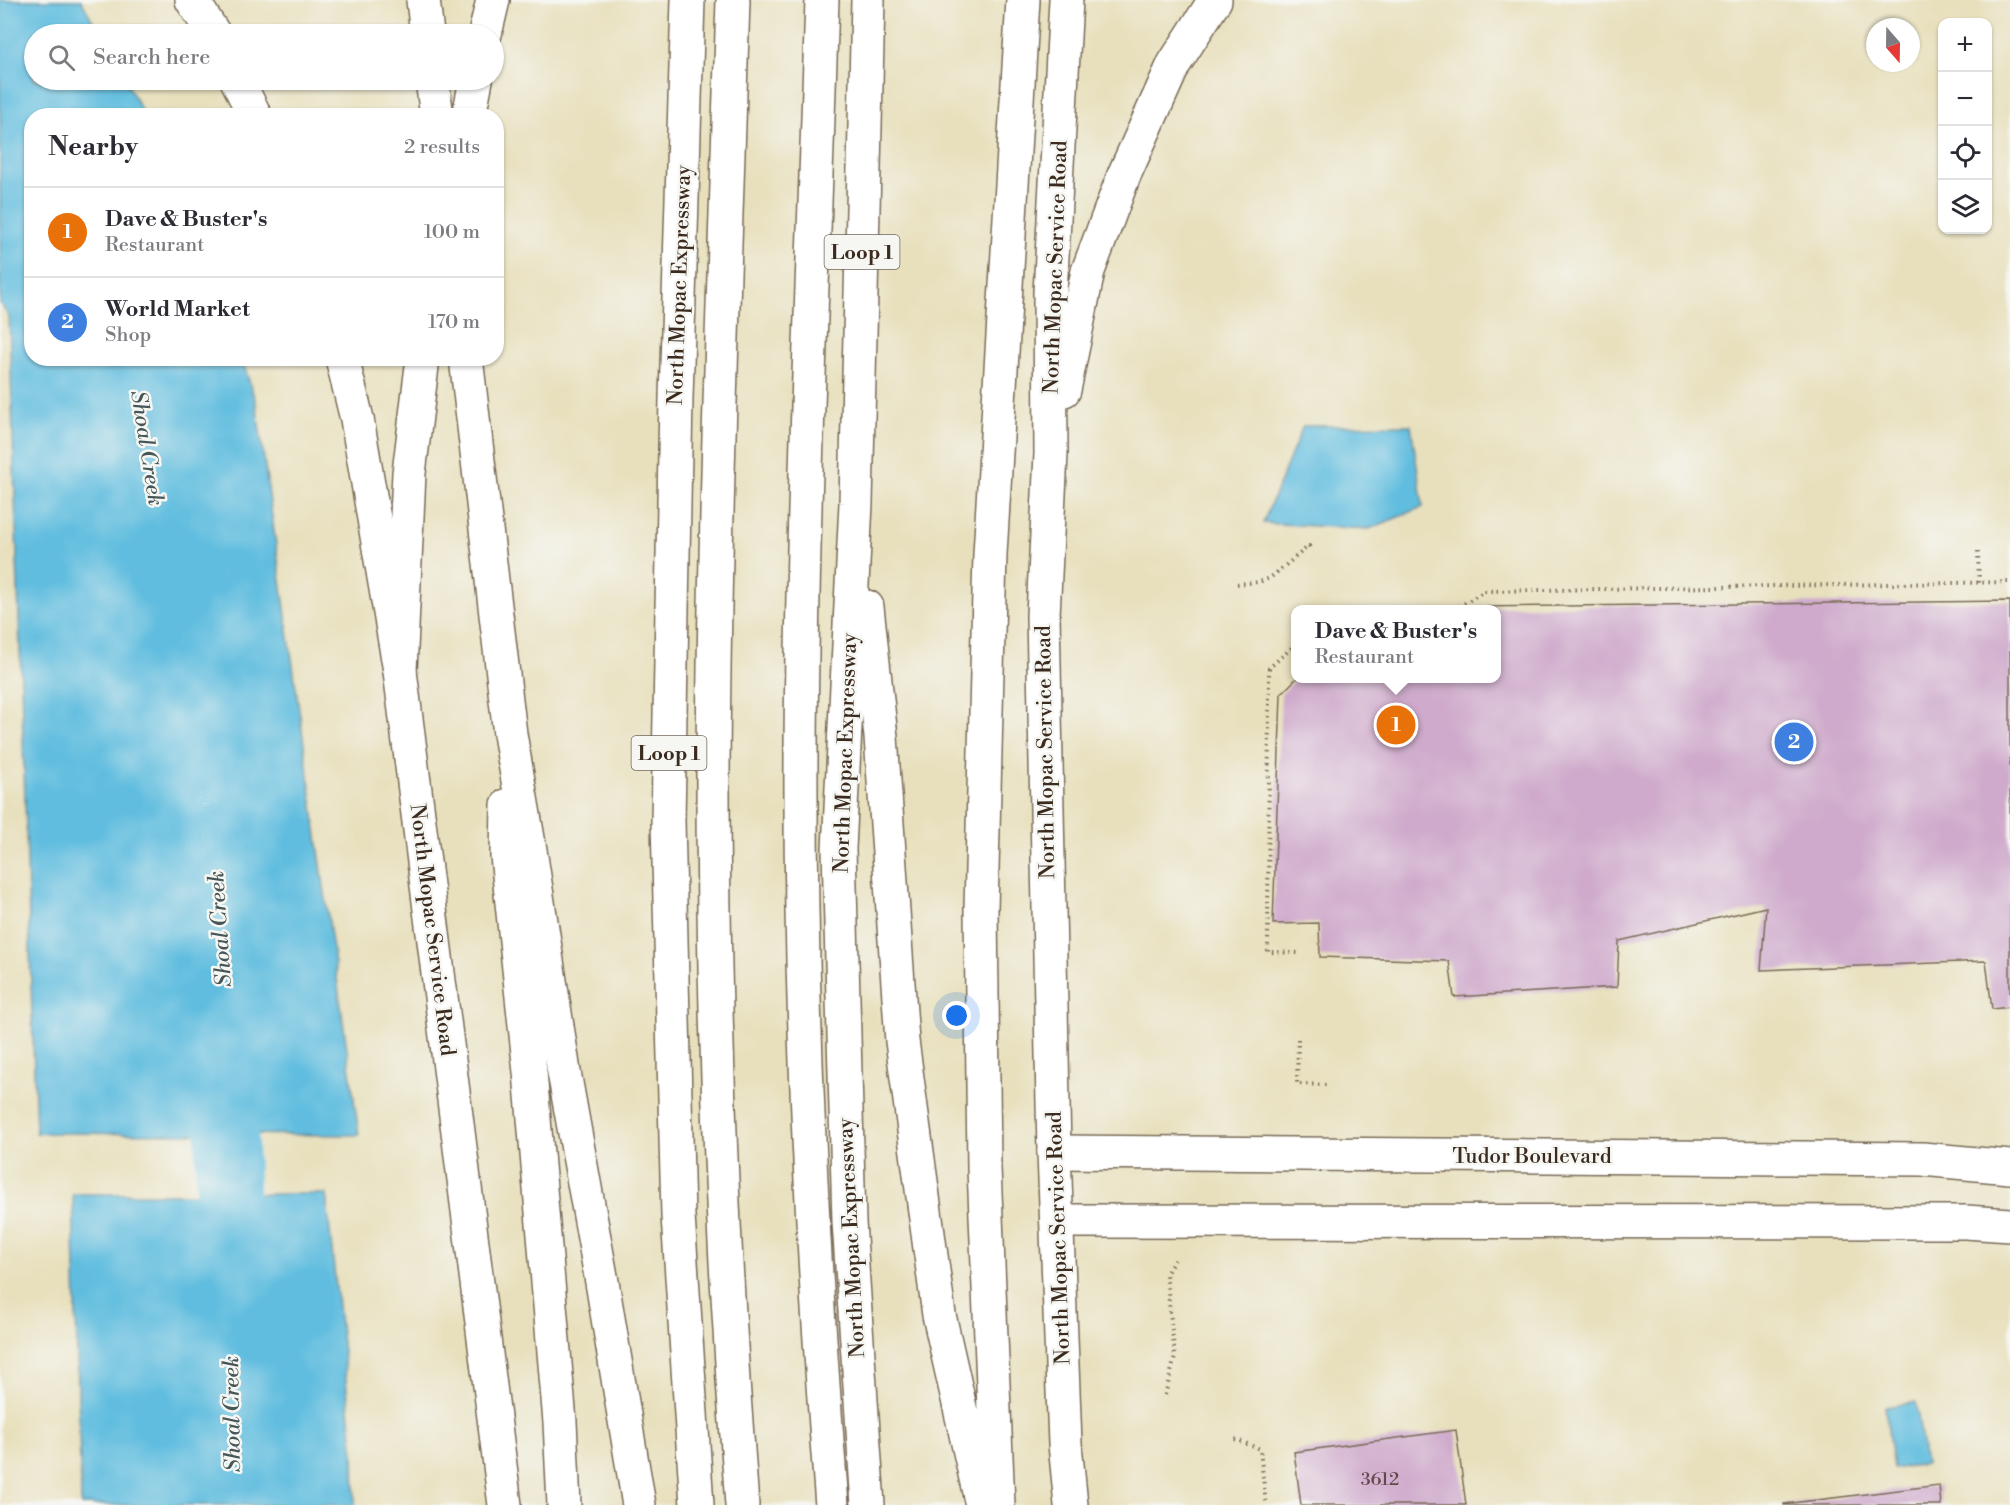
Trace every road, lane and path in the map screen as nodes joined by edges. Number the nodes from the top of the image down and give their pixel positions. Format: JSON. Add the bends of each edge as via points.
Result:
{"nodes":[{"id":1,"x":192,"y":0,"type":"edge"},
{"id":2,"x":423,"y":0,"type":"edge"},
{"id":3,"x":493,"y":0,"type":"edge"},
{"id":4,"x":688,"y":0,"type":"edge"},
{"id":5,"x":733,"y":0,"type":"edge"},
{"id":6,"x":822,"y":0,"type":"edge"},
{"id":7,"x":868,"y":0,"type":"edge"},
{"id":8,"x":1023,"y":0,"type":"edge"},
{"id":9,"x":1066,"y":0,"type":"edge"},
{"id":10,"x":1215,"y":0,"type":"edge"},
{"id":11,"x":208,"y":24,"type":"edge"},
{"id":12,"x":426,"y":24,"type":"edge"},
{"id":13,"x":487,"y":24,"type":"edge"},
{"id":14,"x":242,"y":90,"type":"edge"},
{"id":15,"x":433,"y":90,"type":"edge"},
{"id":16,"x":474,"y":90,"type":"edge"},
{"id":17,"x":251,"y":108,"type":"edge"},
{"id":18,"x":436,"y":108,"type":"edge"},
{"id":19,"x":471,"y":108,"type":"edge"},
{"id":20,"x":344,"y":366,"type":"edge"},
{"id":21,"x":422,"y":366,"type":"edge"},
{"id":22,"x":467,"y":366,"type":"edge"},
{"id":23,"x":1051,"y":454,"type":"junction"},
{"id":24,"x":856,"y":503,"type":"junction"},
{"id":25,"x":1311,"y":551,"type":"dead end"},
{"id":26,"x":1978,"y":551,"type":"dead end"},
{"id":27,"x":2010,"y":582,"type":"edge"},
{"id":28,"x":1979,"y":583,"type":"junction"},
{"id":29,"x":1237,"y":584,"type":"dead end"},
{"id":30,"x":1461,"y":605,"type":"edge"},
{"id":31,"x":1291,"y":648,"type":"edge"},
{"id":32,"x":400,"y":671,"type":"junction"},
{"id":33,"x":510,"y":734,"type":"junction"},
{"id":34,"x":1300,"y":952,"type":"dead end"},
{"id":35,"x":1298,"y":1039,"type":"dead end"},
{"id":36,"x":1327,"y":1085,"type":"dead end"},
{"id":37,"x":1054,"y":1152,"type":"junction"},
{"id":38,"x":2010,"y":1167,"type":"edge"},
{"id":39,"x":1057,"y":1221,"type":"junction"},
{"id":40,"x":2010,"y":1225,"type":"edge"},
{"id":41,"x":1178,"y":1255,"type":"dead end"},
{"id":42,"x":1164,"y":1395,"type":"dead end"},
{"id":43,"x":1235,"y":1439,"type":"dead end"},
{"id":44,"x":505,"y":1505,"type":"edge"},
{"id":45,"x":564,"y":1505,"type":"edge"},
{"id":46,"x":639,"y":1505,"type":"edge"},
{"id":47,"x":697,"y":1505,"type":"edge"},
{"id":48,"x":742,"y":1505,"type":"edge"},
{"id":49,"x":832,"y":1505,"type":"edge"},
{"id":50,"x":868,"y":1505,"type":"edge"},
{"id":51,"x":982,"y":1505,"type":"edge"},
{"id":52,"x":998,"y":1505,"type":"edge"},
{"id":53,"x":1071,"y":1505,"type":"edge"},
{"id":54,"x":1266,"y":1505,"type":"edge"}],
"edges":[{"from":1,"to":11,"type":"main road"},
{"from":2,"to":12,"type":"main road"},
{"from":3,"to":13,"type":"main road"},
{"from":4,"to":47,"type":"main road","name":"North Mopac Expressway","number":"Loop 1","via":[[668,820],[678,1216]]},
{"from":5,"to":48,"type":"main road","via":[[713,778],[719,1101]]},
{"from":6,"to":49,"type":"main road","via":[[801,757],[813,1230]]},
{"from":7,"to":24,"type":"main road","name":"North Mopac Expressway","number":"Loop 1"},
{"from":8,"to":52,"type":"main road","via":[[990,555],[981,909],[984,1168]]},
{"from":9,"to":23,"type":"main road","name":"North Mopac Service Road","via":[[1050,293]]},
{"from":10,"to":23,"type":"main road","via":[[1174,64],[1124,175],[1088,271]]},
{"from":14,"to":17,"type":"main road"},
{"from":15,"to":18,"type":"main road"},
{"from":16,"to":19,"type":"main road"},
{"from":20,"to":32,"type":"main road","name":"North Mopac Service Road","via":[[357,419]]},
{"from":21,"to":32,"type":"main road","via":[[409,473]]},
{"from":22,"to":33,"type":"main road"},
{"from":23,"to":37,"type":"main road","name":"North Mopac Service Road","via":[[1042,615]]},
{"from":24,"to":50,"type":"main road","name":"North Mopac Expressway","number":"Loop 1","via":[[839,849],[849,1222]]},
{"from":24,"to":51,"type":"main road","via":[[881,737],[902,1041],[939,1315]]},
{"from":25,"to":29,"type":"path","via":[[1309,546],[1270,578]]},
{"from":26,"to":28,"type":"path"},
{"from":27,"to":28,"type":"path"},
{"from":28,"to":30,"type":"path","via":[[1484,591]]},
{"from":31,"to":34,"type":"path","via":[[1269,668],[1268,952]]},
{"from":32,"to":44,"type":"main road","name":"North Mopac Service Road"},
{"from":33,"to":45,"type":"main road","via":[[507,856],[531,1084]]},
{"from":33,"to":46,"type":"main road"},
{"from":35,"to":36,"type":"path","via":[[1297,1084]]},
{"from":37,"to":38,"type":"main road","name":"Tudor Boulevard","via":[[1922,1159]]},
{"from":37,"to":39,"type":"main road","name":"North Mopac Service Road"},
{"from":39,"to":40,"type":"main road"},
{"from":39,"to":53,"type":"main road","name":"North Mopac Service Road"},
{"from":41,"to":42,"type":"path","via":[[1166,1274],[1175,1357]]},
{"from":43,"to":54,"type":"path","via":[[1260,1449]]}]}
